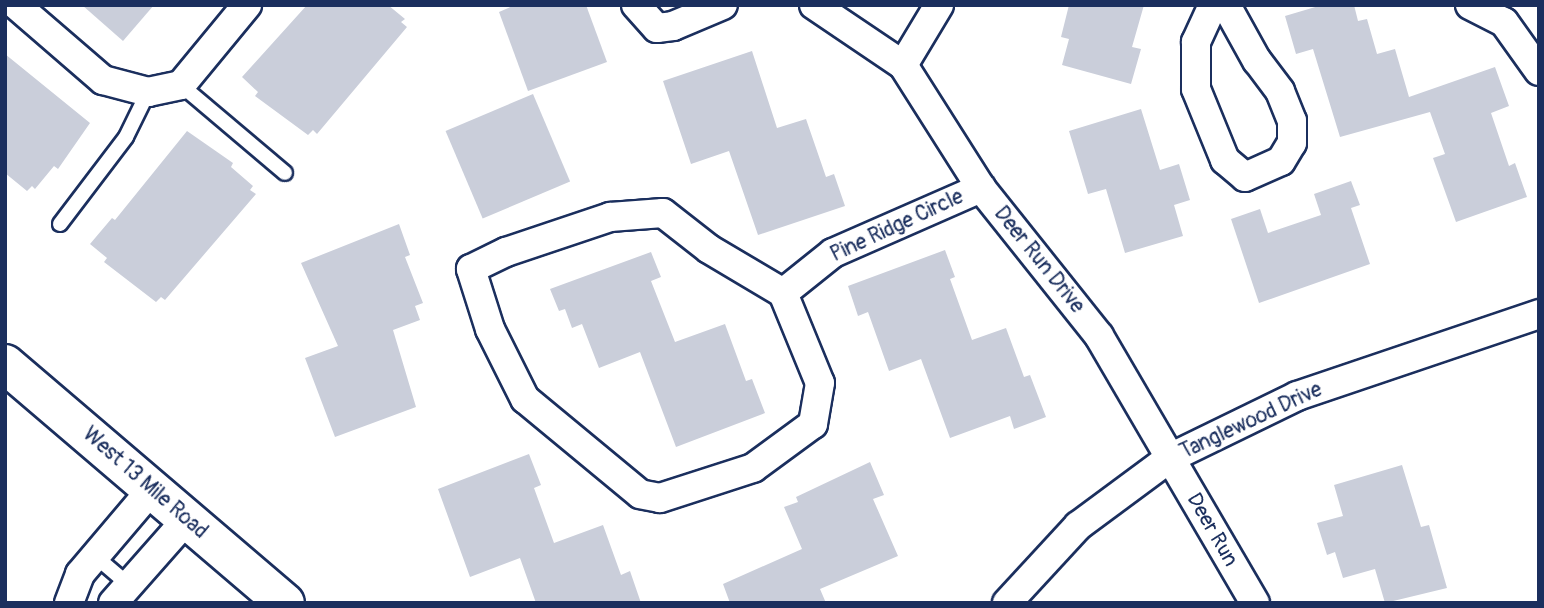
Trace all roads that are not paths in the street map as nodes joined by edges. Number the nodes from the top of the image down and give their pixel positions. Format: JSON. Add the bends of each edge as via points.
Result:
{"nodes":[{"id":1,"x":16,"y":5,"type":"edge"},
{"id":2,"x":247,"y":5,"type":"edge"},
{"id":3,"x":636,"y":5,"type":"edge"},
{"id":4,"x":723,"y":5,"type":"edge"},
{"id":5,"x":814,"y":5,"type":"edge"},
{"id":6,"x":939,"y":5,"type":"edge"},
{"id":7,"x":1213,"y":5,"type":"edge"},
{"id":8,"x":1226,"y":5,"type":"edge"},
{"id":9,"x":1470,"y":5,"type":"edge"},
{"id":10,"x":1511,"y":14,"type":"edge"},
{"id":11,"x":903,"y":65,"type":"junction"},
{"id":12,"x":1539,"y":71,"type":"edge"},
{"id":13,"x":181,"y":85,"type":"junction"},
{"id":14,"x":148,"y":92,"type":"junction"},
{"id":15,"x":285,"y":173,"type":"dead end"},
{"id":16,"x":981,"y":188,"type":"junction"},
{"id":17,"x":60,"y":224,"type":"dead end"},
{"id":18,"x":783,"y":293,"type":"junction"},
{"id":19,"x":1539,"y":314,"type":"edge"},
{"id":20,"x":5,"y":364,"type":"edge"},
{"id":21,"x":1170,"y":458,"type":"junction"},
{"id":22,"x":152,"y":489,"type":"junction"},
{"id":23,"x":187,"y":519,"type":"junction"},
{"id":24,"x":95,"y":556,"type":"junction"},
{"id":25,"x":121,"y":594,"type":"edge"},
{"id":26,"x":69,"y":603,"type":"edge"},
{"id":27,"x":285,"y":603,"type":"edge"},
{"id":28,"x":1007,"y":603,"type":"edge"},
{"id":29,"x":1255,"y":603,"type":"edge"}],
"edges":[{"from":1,"to":14,"type":"street","via":[[103,80]]},
{"from":2,"to":13,"type":"street"},
{"from":3,"to":4,"type":"street","via":[[657,27],[673,26]]},
{"from":5,"to":11,"type":"street","name":"Deer Run Drive"},
{"from":6,"to":11,"type":"street"},
{"from":7,"to":8,"type":"street","via":[[1196,42],[1196,89],[1225,160],[1245,177],[1281,161],[1292,143],[1292,121],[1280,91],[1256,61]]},
{"from":9,"to":10,"type":"street"},
{"from":10,"to":12,"type":"street"},
{"from":11,"to":16,"type":"street","name":"Deer Run Drive"},
{"from":13,"to":14,"type":"street"},
{"from":13,"to":15,"type":"lane"},
{"from":14,"to":17,"type":"lane","via":[[126,137]]},
{"from":16,"to":18,"type":"street","name":"Pine Ridge Circle","via":[[833,253]]},
{"from":16,"to":21,"type":"street","name":"Deer Run Drive","via":[[1099,336]]},
{"from":18,"to":18,"type":"street","via":[[820,383],[813,424],[752,468],[660,498],[640,494],[525,399],[490,329],[471,269],[506,252],[610,217],[663,213],[709,249]]},
{"from":19,"to":21,"type":"street","name":"Tanglewood Drive","via":[[1297,396]]},
{"from":20,"to":22,"type":"street","name":"West 13 Mile Road"},
{"from":21,"to":28,"type":"street","name":"Tanglewood Drive","via":[[1079,526]]},
{"from":21,"to":29,"type":"street","name":"Deer Run"},
{"from":22,"to":23,"type":"street","name":"West 13 Mile Road"},
{"from":22,"to":24,"type":"street"},
{"from":23,"to":25,"type":"street"},
{"from":23,"to":27,"type":"street","name":"West 13 Mile Road"},
{"from":24,"to":25,"type":"lane"},
{"from":24,"to":26,"type":"street","via":[[80,574]]}]}
